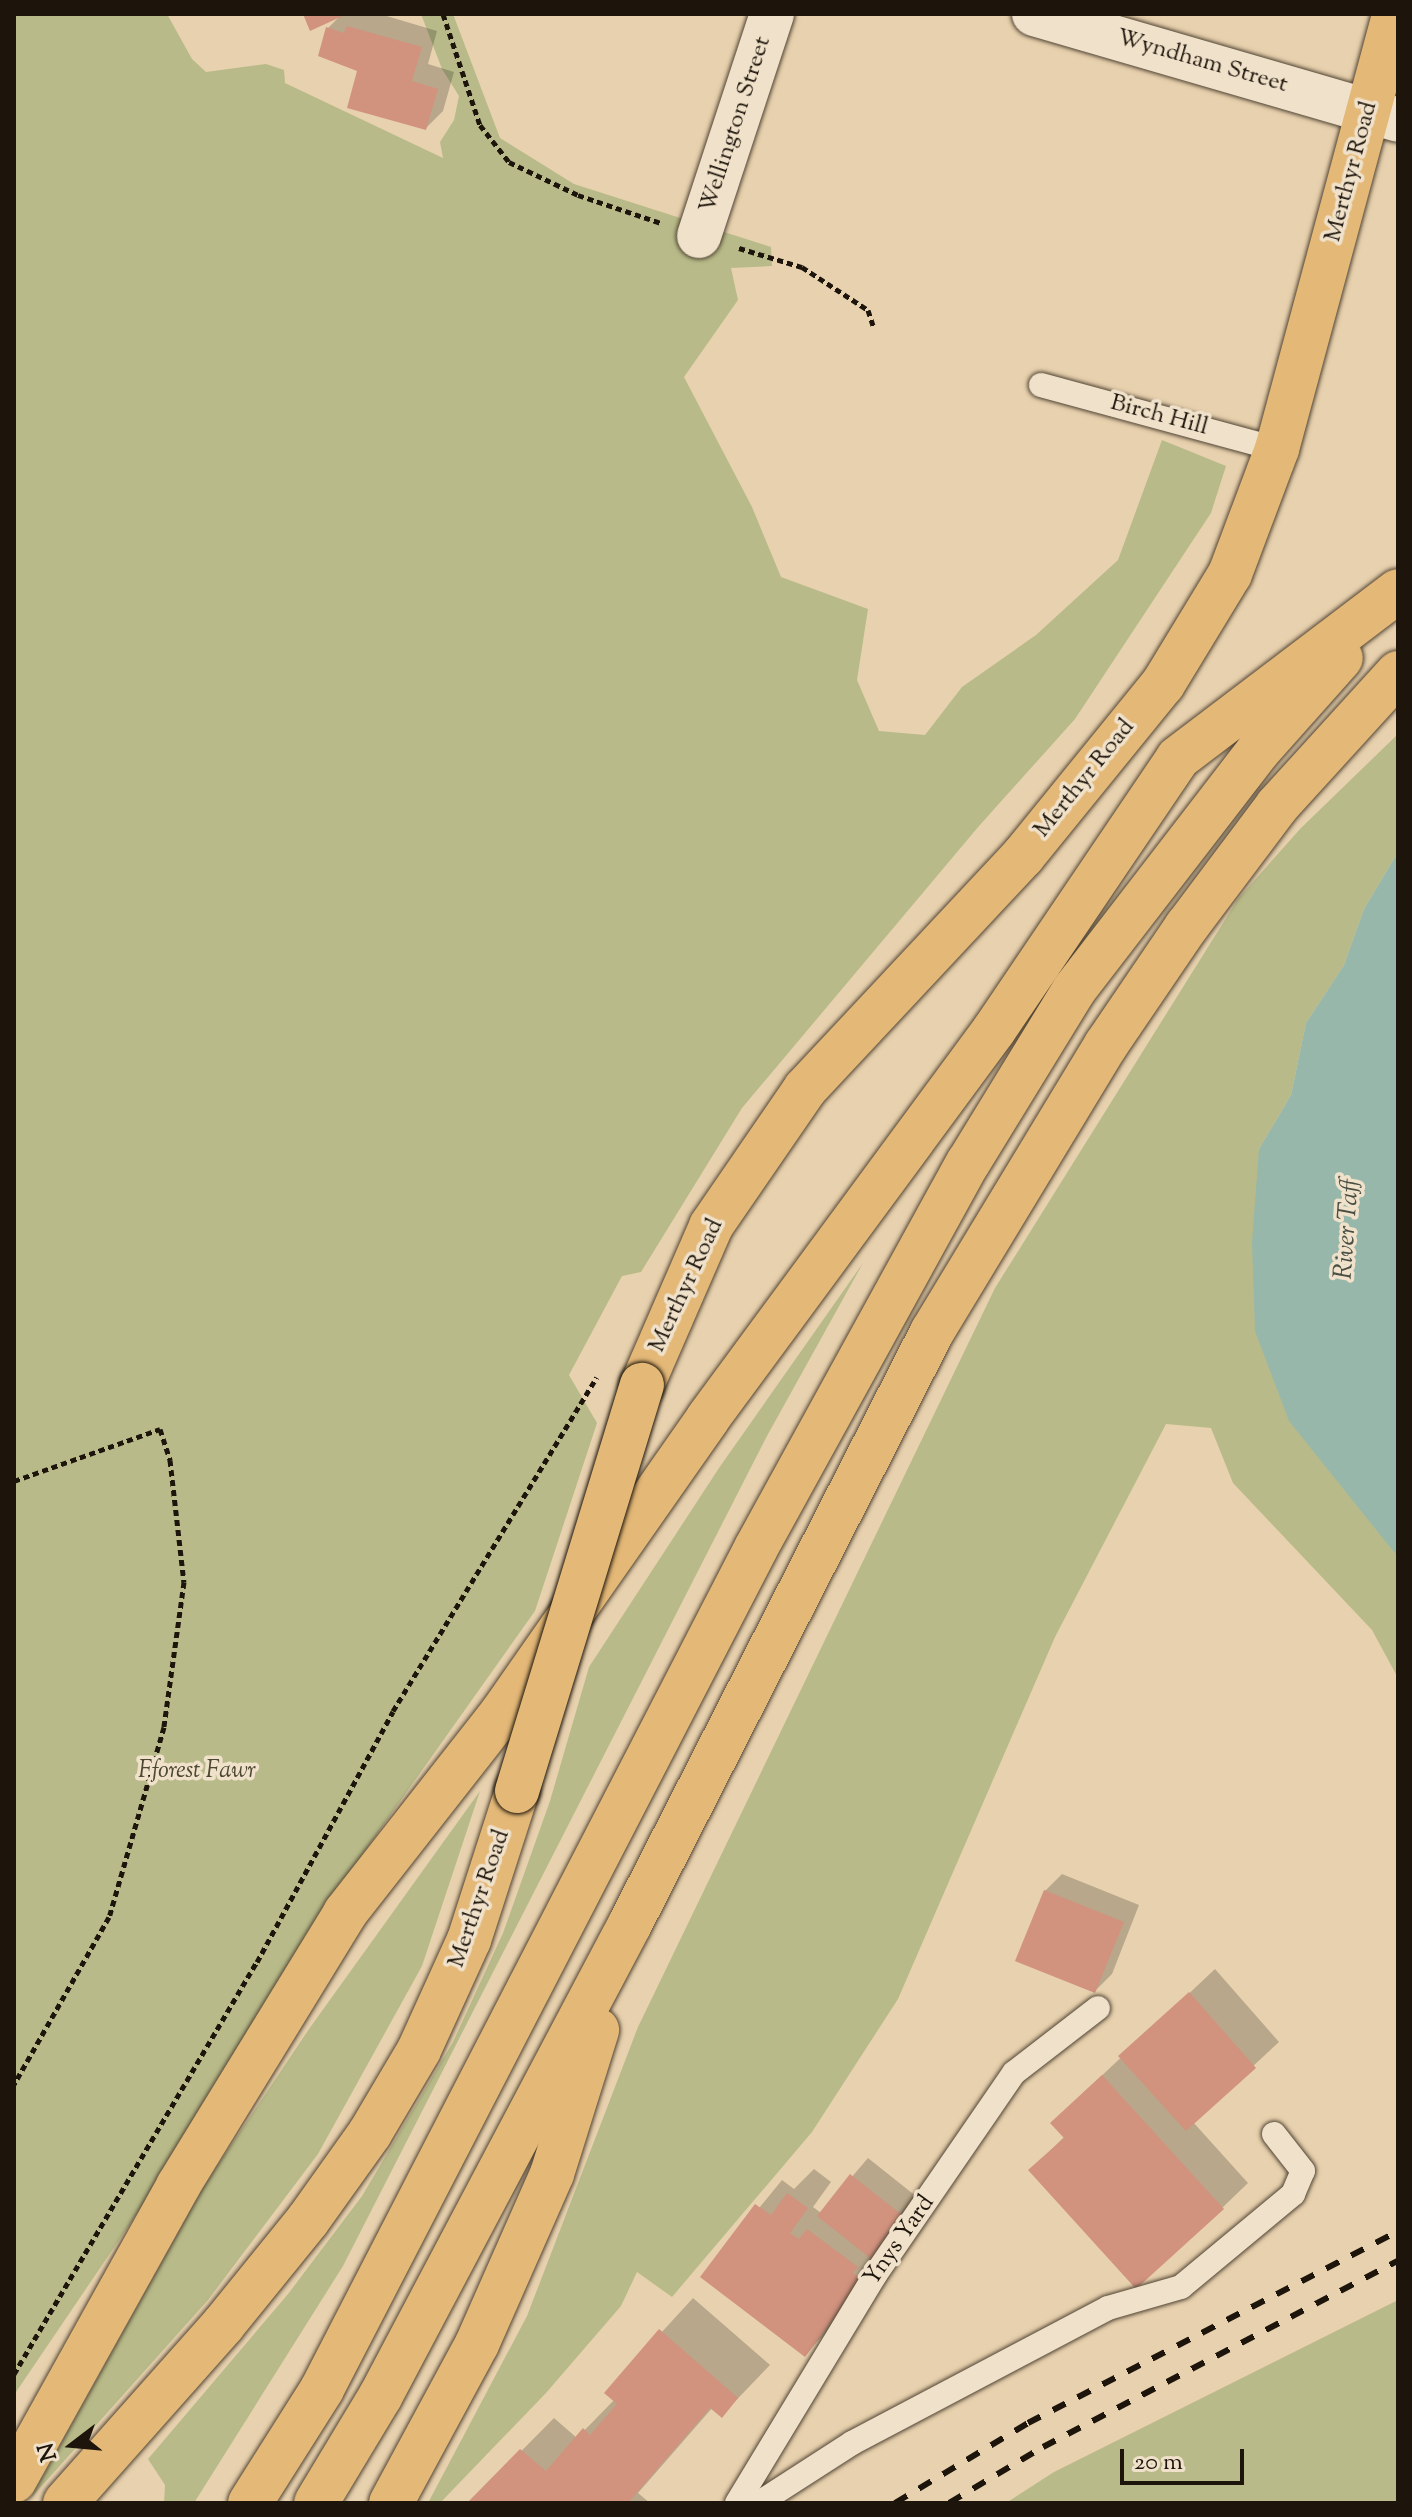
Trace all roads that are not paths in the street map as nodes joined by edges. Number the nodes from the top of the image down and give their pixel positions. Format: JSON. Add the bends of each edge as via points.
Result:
{"nodes":[{"id":1,"x":772,"y":14,"type":"edge"},
{"id":2,"x":1034,"y":14,"type":"edge"},
{"id":3,"x":1394,"y":14,"type":"edge"},
{"id":4,"x":1384,"y":115,"type":"edge"},
{"id":5,"x":699,"y":236,"type":"road end"},
{"id":6,"x":1041,"y":385,"type":"dead end"},
{"id":7,"x":1277,"y":449,"type":"junction"},
{"id":8,"x":1398,"y":592,"type":"edge"},
{"id":9,"x":1398,"y":673,"type":"edge"},
{"id":10,"x":630,"y":1924,"type":"junction"},
{"id":11,"x":1098,"y":2008,"type":"dead end"},
{"id":12,"x":1274,"y":2134,"type":"dead end"},
{"id":13,"x":14,"y":2481,"type":"edge"},
{"id":14,"x":65,"y":2503,"type":"edge"},
{"id":15,"x":250,"y":2503,"type":"edge"},
{"id":16,"x":316,"y":2503,"type":"edge"},
{"id":17,"x":391,"y":2503,"type":"edge"},
{"id":18,"x":737,"y":2503,"type":"edge"},
{"id":19,"x":759,"y":2503,"type":"edge"}],
"edges":[{"from":1,"to":5,"type":"street","name":"Wellington Street"},
{"from":2,"to":4,"type":"street","name":"Wyndham Street"},
{"from":3,"to":4,"type":"main road","name":"Merthyr Road"},
{"from":4,"to":7,"type":"main road","name":"Merthyr Road"},
{"from":6,"to":7,"type":"lane","name":"Birch Hill"},
{"from":7,"to":14,"type":"main road","name":"Merthyr Road","bridge":true,"via":[[1230,574],[1163,684],[993,891],[805,1089],[711,1226],[642,1385],[469,1940],[419,2050],[370,2133],[308,2220]]},
{"from":8,"to":13,"type":"main road","via":[[1178,758],[994,1030],[717,1405],[501,1714],[345,1913],[178,2186]]},
{"from":8,"to":15,"type":"main road","via":[[1259,750],[1167,866],[1074,990],[976,1149],[756,1548],[322,2389]]},
{"from":9,"to":10,"type":"main road","via":[[1277,806],[1106,1045],[932,1332]]},
{"from":10,"to":16,"type":"main road","via":[[380,2397]]},
{"from":10,"to":17,"type":"main road","via":[[552,2174],[477,2344]]},
{"from":11,"to":18,"type":"lane","name":"Ynys Yard","via":[[1014,2073],[875,2275]]},
{"from":12,"to":19,"type":"lane","via":[[1303,2171],[1293,2194],[1181,2287],[1108,2308],[852,2443]]}]}
